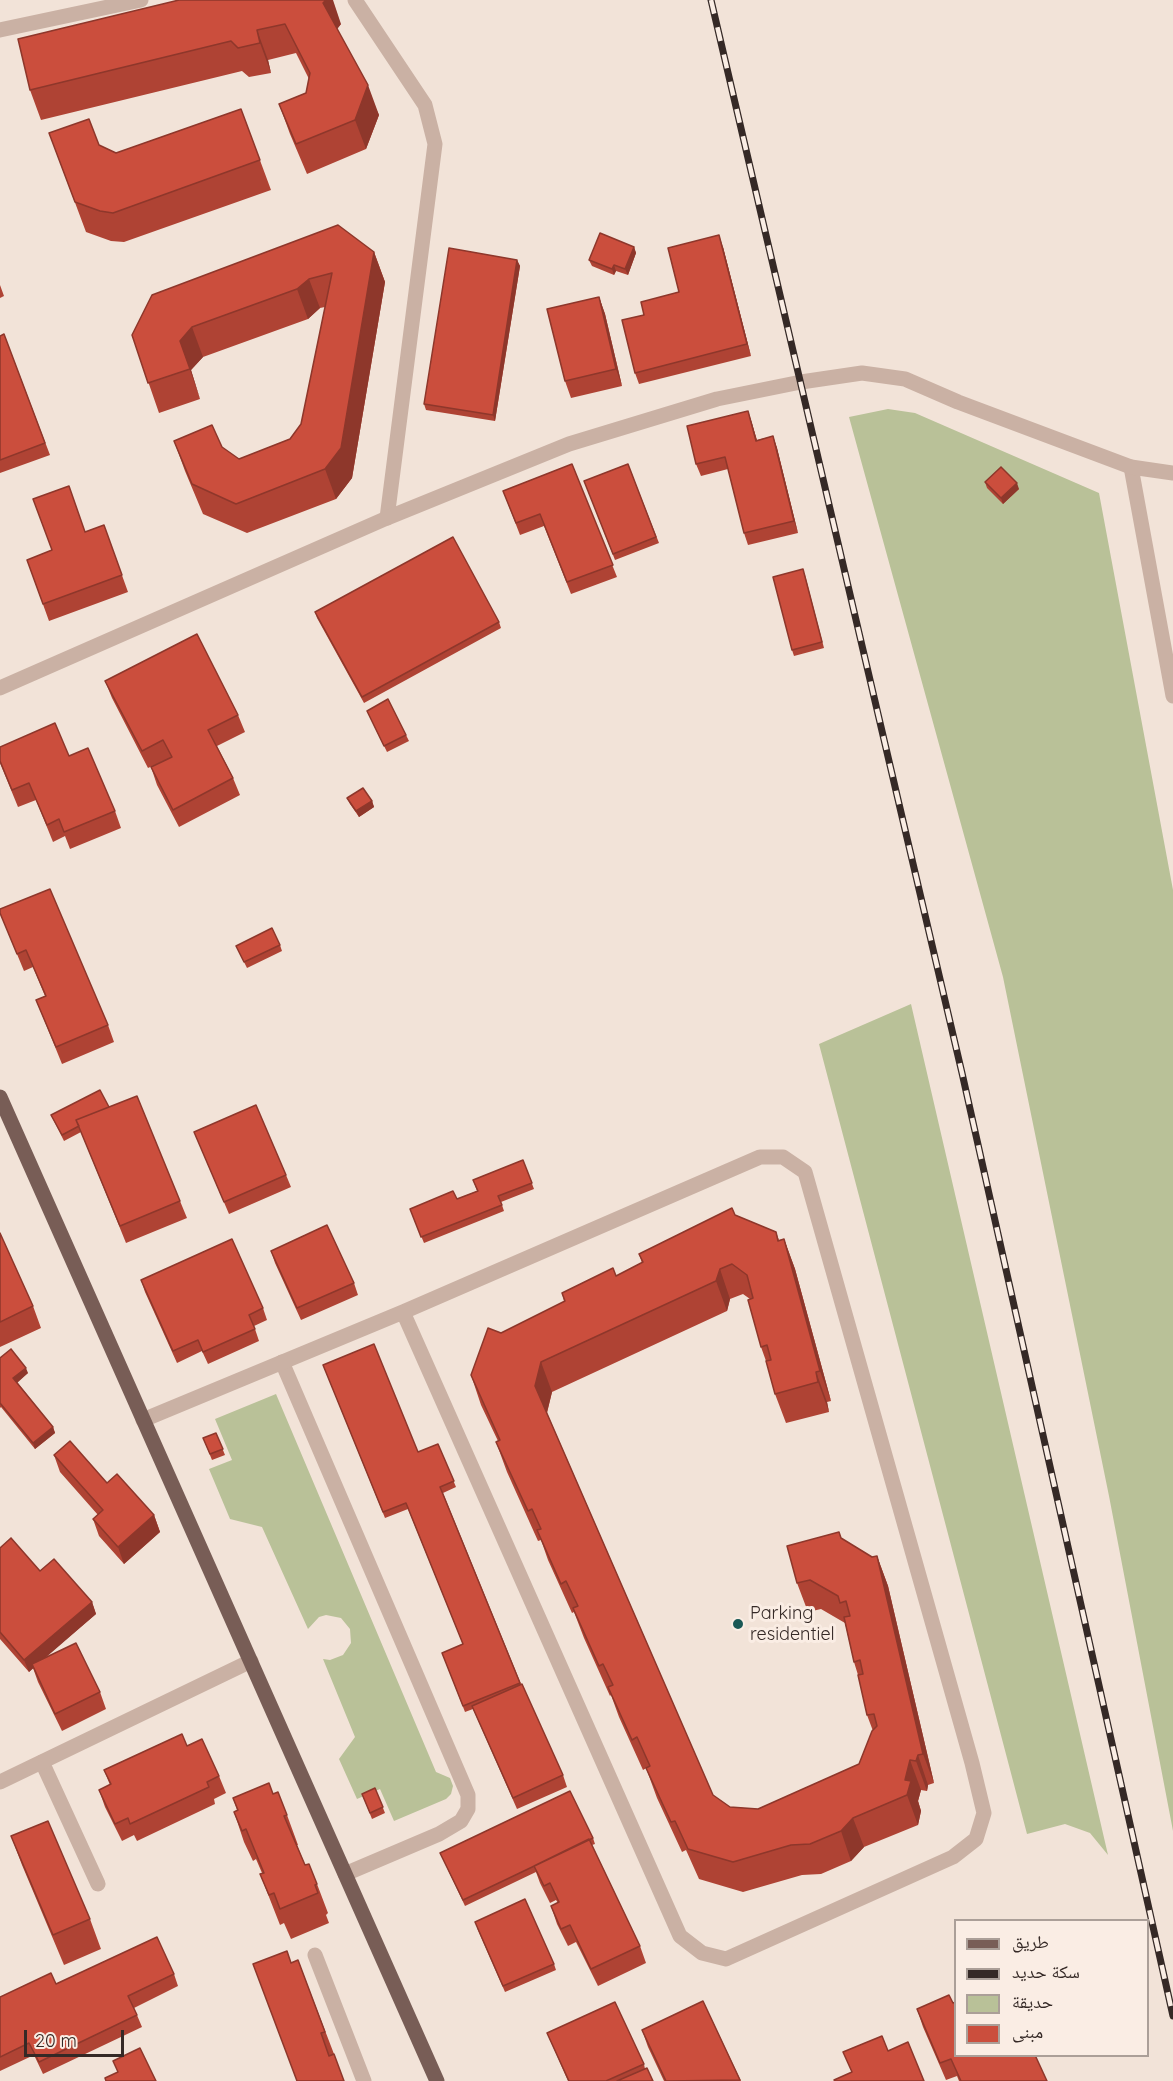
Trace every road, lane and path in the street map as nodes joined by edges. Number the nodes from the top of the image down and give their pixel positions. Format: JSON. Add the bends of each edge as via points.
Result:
{"nodes":[{"id":1,"x":141,"y":0,"type":"edge"},
{"id":2,"x":355,"y":0,"type":"edge"},
{"id":3,"x":0,"y":30,"type":"edge"},
{"id":4,"x":1131,"y":467,"type":"junction"},
{"id":5,"x":1173,"y":473,"type":"edge"},
{"id":6,"x":387,"y":518,"type":"junction"},
{"id":7,"x":0,"y":688,"type":"edge"},
{"id":8,"x":1173,"y":696,"type":"edge"},
{"id":9,"x":0,"y":1097,"type":"edge"},
{"id":10,"x":403,"y":1312,"type":"junction"},
{"id":11,"x":282,"y":1362,"type":"junction"},
{"id":12,"x":143,"y":1420,"type":"junction"},
{"id":13,"x":251,"y":1661,"type":"junction"},
{"id":14,"x":42,"y":1762,"type":"junction"},
{"id":15,"x":0,"y":1782,"type":"edge"},
{"id":16,"x":345,"y":1874,"type":"junction"},
{"id":17,"x":98,"y":1884,"type":"dead end"},
{"id":18,"x":315,"y":1955,"type":"dead end"},
{"id":19,"x":364,"y":2081,"type":"edge"},
{"id":20,"x":436,"y":2081,"type":"edge"}],
"edges":[{"from":1,"to":3,"type":"street"},
{"from":2,"to":6,"type":"street","via":[[425,105],[435,144]]},
{"from":4,"to":5,"type":"street"},
{"from":4,"to":6,"type":"street","via":[[904,379],[862,373],[717,399],[569,444]]},
{"from":4,"to":8,"type":"street"},
{"from":6,"to":7,"type":"street"},
{"from":9,"to":12,"type":"main road"},
{"from":10,"to":10,"type":"street","via":[[680,1936],[702,1953],[726,1959],[953,1857],[976,1839],[984,1813],[972,1763],[805,1172],[783,1156],[760,1156]]},
{"from":10,"to":11,"type":"street"},
{"from":11,"to":12,"type":"street"},
{"from":11,"to":16,"type":"street","via":[[468,1795],[468,1809],[461,1821]]},
{"from":12,"to":13,"type":"main road"},
{"from":13,"to":14,"type":"street"},
{"from":13,"to":16,"type":"main road"},
{"from":14,"to":15,"type":"street"},
{"from":14,"to":17,"type":"street"},
{"from":16,"to":20,"type":"main road"},
{"from":18,"to":19,"type":"street"}]}
